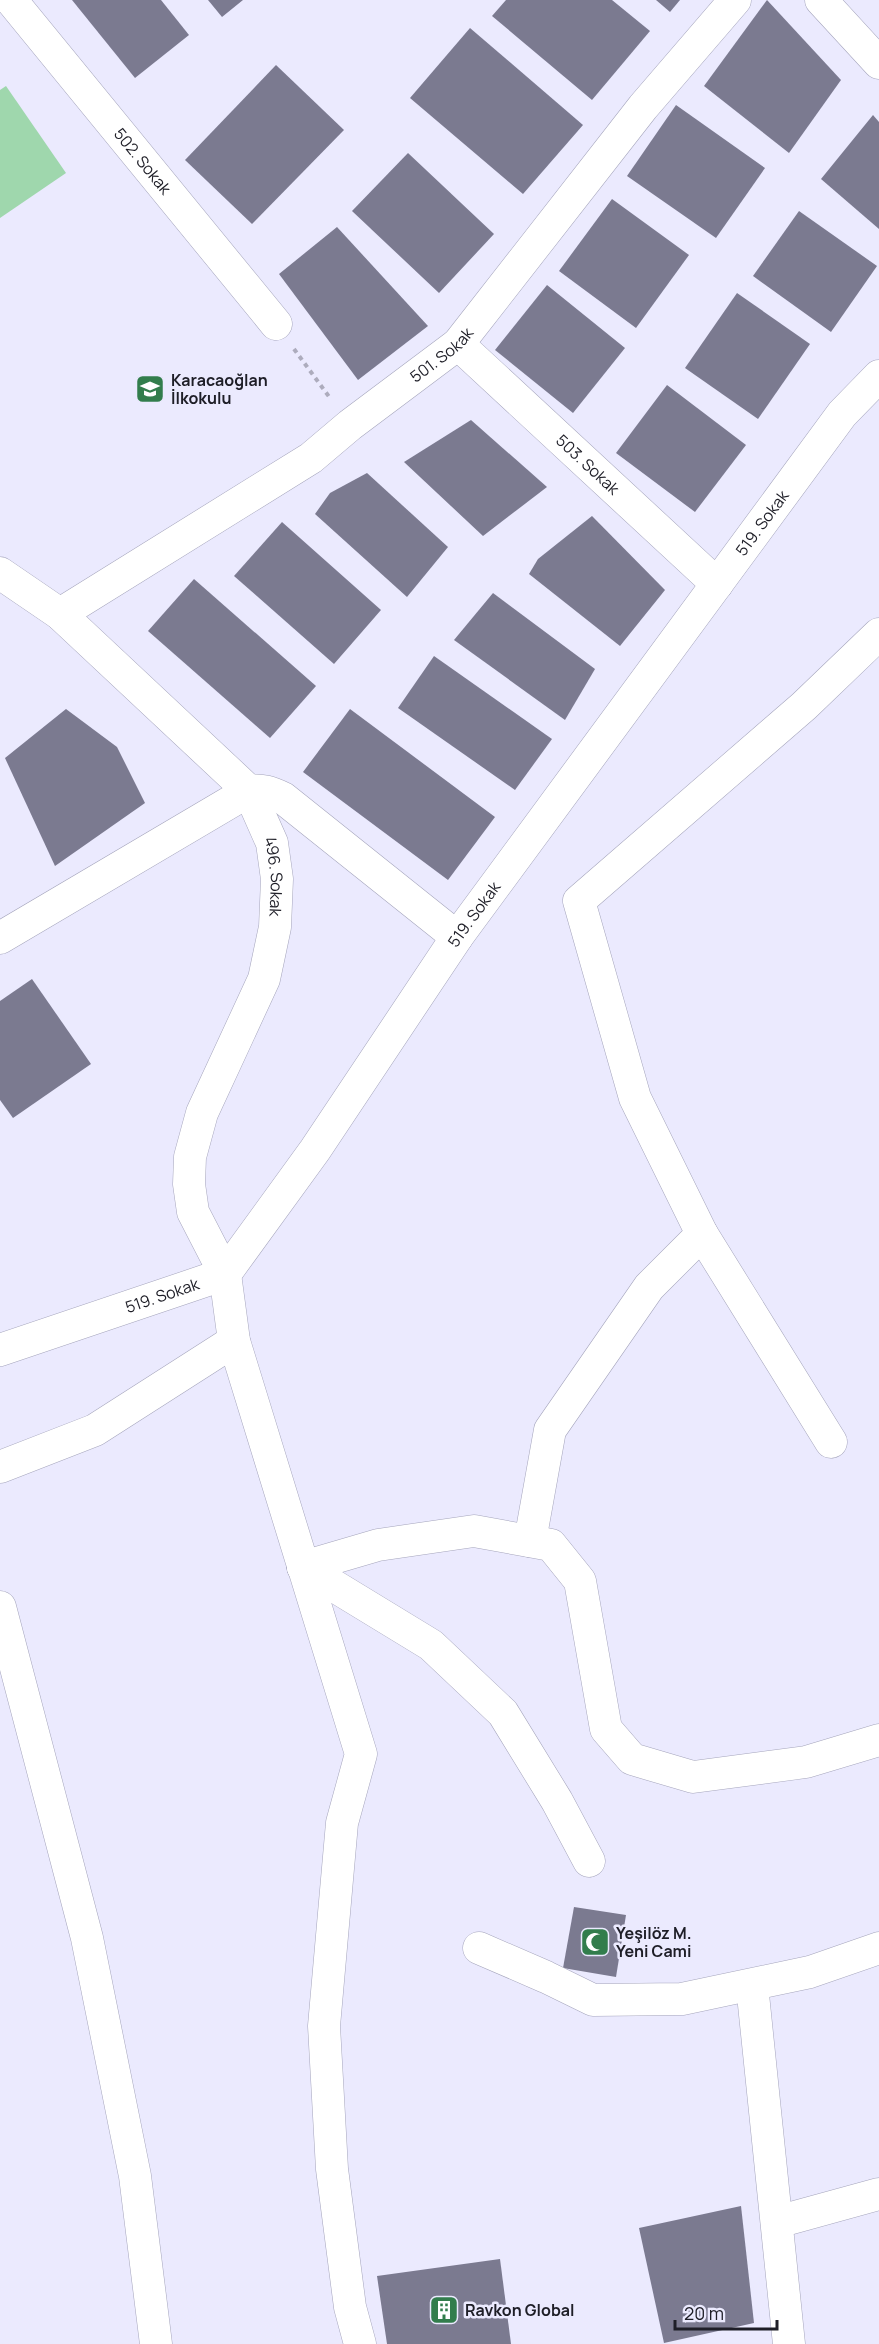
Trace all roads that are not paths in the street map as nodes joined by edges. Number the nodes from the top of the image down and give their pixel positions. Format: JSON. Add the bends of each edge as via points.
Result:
{"nodes":[{"id":1,"x":11,"y":0,"type":"edge"},
{"id":2,"x":735,"y":0,"type":"edge"},
{"id":3,"x":821,"y":0,"type":"edge"},
{"id":4,"x":879,"y":63,"type":"edge"},
{"id":5,"x":276,"y":324,"type":"road end"},
{"id":6,"x":458,"y":344,"type":"junction"},
{"id":7,"x":879,"y":376,"type":"edge"},
{"id":8,"x":0,"y":573,"type":"edge"},
{"id":9,"x":717,"y":584,"type":"junction"},
{"id":10,"x":60,"y":614,"type":"junction"},
{"id":11,"x":879,"y":634,"type":"edge"},
{"id":12,"x":249,"y":791,"type":"junction"},
{"id":13,"x":457,"y":937,"type":"junction"},
{"id":14,"x":0,"y":938,"type":"edge"},
{"id":15,"x":702,"y":1234,"type":"junction"},
{"id":16,"x":225,"y":1274,"type":"junction"},
{"id":17,"x":234,"y":1341,"type":"junction"},
{"id":18,"x":0,"y":1350,"type":"edge"},
{"id":19,"x":831,"y":1442,"type":"dead end"},
{"id":20,"x":0,"y":1467,"type":"edge"},
{"id":21,"x":530,"y":1541,"type":"junction"},
{"id":22,"x":303,"y":1567,"type":"junction"},
{"id":23,"x":0,"y":1608,"type":"edge"},
{"id":24,"x":879,"y":1740,"type":"edge"},
{"id":25,"x":589,"y":1861,"type":"dead end"},
{"id":26,"x":479,"y":1948,"type":"dead end"},
{"id":27,"x":879,"y":1948,"type":"edge"},
{"id":28,"x":752,"y":1985,"type":"junction"},
{"id":29,"x":879,"y":2194,"type":"edge"},
{"id":30,"x":777,"y":2222,"type":"junction"},
{"id":31,"x":156,"y":2344,"type":"edge"},
{"id":32,"x":360,"y":2344,"type":"edge"},
{"id":33,"x":789,"y":2344,"type":"edge"}],
"edges":[{"from":1,"to":5,"type":"street","name":"502. Sokak"},
{"from":2,"to":6,"type":"street","name":"501. Sokak","via":[[644,107]]},
{"from":3,"to":4,"type":"street"},
{"from":6,"to":9,"type":"street","name":"503. Sokak"},
{"from":6,"to":10,"type":"street","name":"501. Sokak","via":[[311,458]]},
{"from":7,"to":9,"type":"street","name":"519. Sokak","via":[[842,414]]},
{"from":8,"to":10,"type":"street","name":"496. Sokak"},
{"from":9,"to":13,"type":"street","name":"519. Sokak"},
{"from":10,"to":12,"type":"street","name":"496. Sokak"},
{"from":11,"to":15,"type":"street","via":[[804,706],[579,901],[635,1098]]},
{"from":12,"to":13,"type":"street","via":[[265,791],[283,798]]},
{"from":12,"to":14,"type":"street"},
{"from":12,"to":16,"type":"street","name":"496. Sokak","via":[[272,843],[277,879],[275,927],[264,979],[202,1113],[190,1157],[193,1212]]},
{"from":13,"to":16,"type":"street","name":"519. Sokak","via":[[315,1150]]},
{"from":15,"to":19,"type":"street"},
{"from":15,"to":21,"type":"street","via":[[649,1287],[550,1430]]},
{"from":16,"to":17,"type":"street","name":"496. Sokak"},
{"from":16,"to":18,"type":"street","name":"519. Sokak"},
{"from":17,"to":20,"type":"street","via":[[95,1430]]},
{"from":17,"to":22,"type":"street","name":"496. Sokak"},
{"from":21,"to":22,"type":"street","via":[[474,1531],[378,1545]]},
{"from":21,"to":24,"type":"street","via":[[551,1545],[580,1581],[606,1729],[632,1759],[693,1777],[806,1762]]},
{"from":22,"to":25,"type":"street","via":[[431,1645],[503,1713]]},
{"from":22,"to":32,"type":"street","name":"496. Sokak","via":[[361,1754],[342,1822],[324,2026],[332,2169],[350,2307]]},
{"from":23,"to":31,"type":"street","via":[[87,1938],[135,2176]]},
{"from":26,"to":28,"type":"street","via":[[593,2000],[682,2000]]},
{"from":27,"to":28,"type":"street","via":[[810,1972]]},
{"from":28,"to":30,"type":"street"},
{"from":29,"to":30,"type":"street"},
{"from":30,"to":33,"type":"street"}]}
